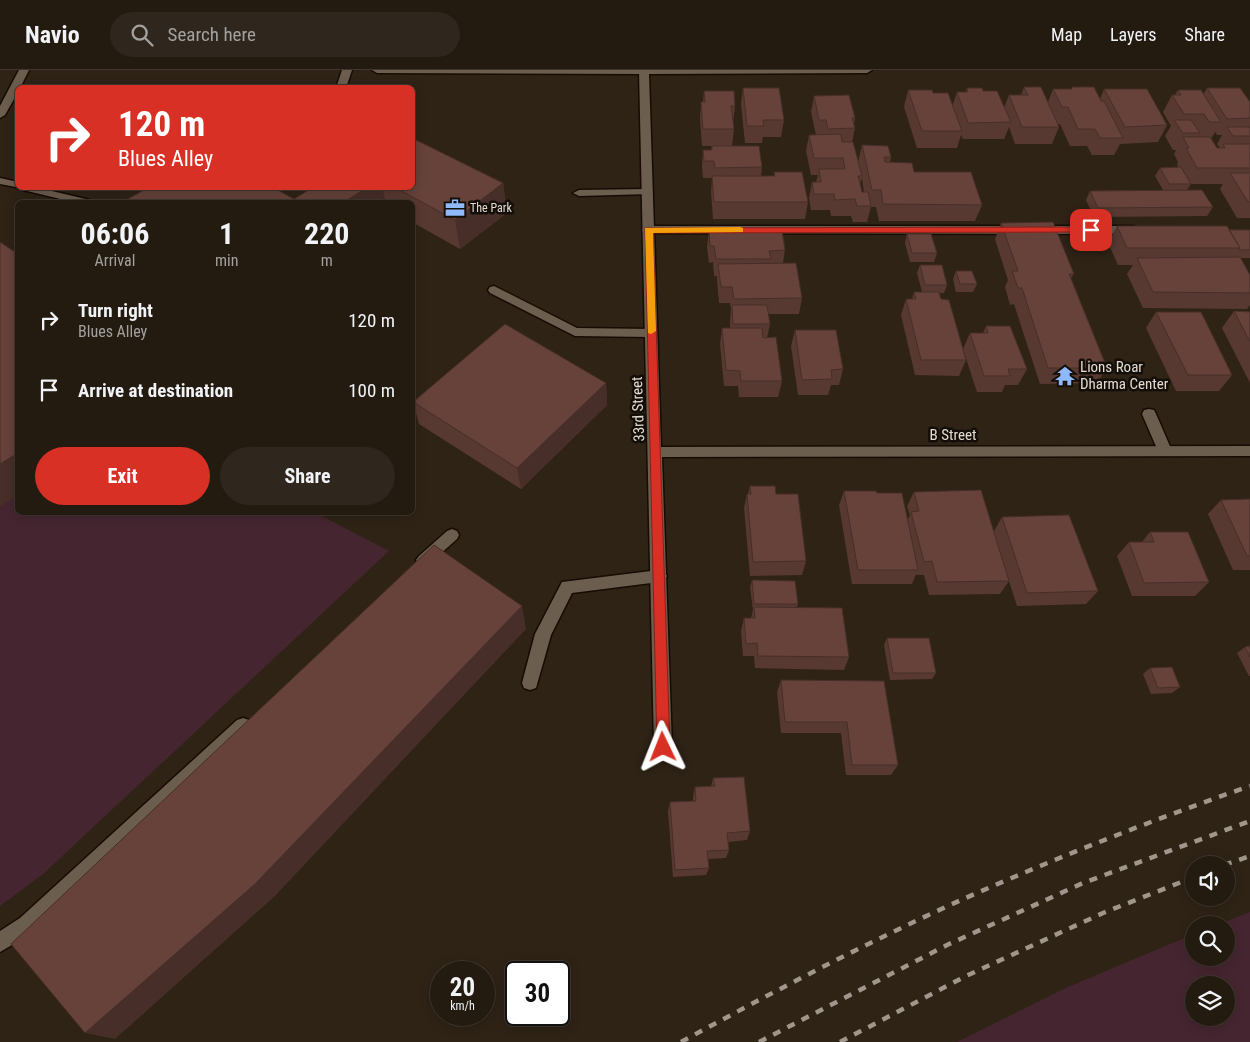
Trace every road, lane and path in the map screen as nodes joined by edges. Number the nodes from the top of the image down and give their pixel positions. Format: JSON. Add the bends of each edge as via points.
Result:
{"nodes":[{"id":1,"x":24,"y":70,"type":"edge"},
{"id":2,"x":347,"y":70,"type":"edge"},
{"id":3,"x":377,"y":70,"type":"edge"},
{"id":4,"x":644,"y":70,"type":"edge"},
{"id":5,"x":867,"y":70,"type":"edge"},
{"id":6,"x":16,"y":85,"type":"edge"},
{"id":7,"x":343,"y":85,"type":"edge"},
{"id":8,"x":15,"y":87,"type":"edge"},
{"id":9,"x":0,"y":115,"type":"edge"},
{"id":10,"x":0,"y":181,"type":"edge"},
{"id":11,"x":15,"y":184,"type":"edge"},
{"id":12,"x":35,"y":190,"type":"edge"},
{"id":13,"x":647,"y":192,"type":"junction"},
{"id":14,"x":579,"y":193,"type":"dead end"},
{"id":15,"x":78,"y":200,"type":"edge"},
{"id":16,"x":648,"y":230,"type":"junction"},
{"id":17,"x":1071,"y":230,"type":"junction"},
{"id":18,"x":1151,"y":230,"type":"edge"},
{"id":19,"x":1077,"y":244,"type":"dead end"},
{"id":20,"x":494,"y":290,"type":"dead end"},
{"id":21,"x":651,"y":333,"type":"junction"},
{"id":22,"x":1149,"y":414,"type":"dead end"},
{"id":23,"x":1165,"y":451,"type":"junction"},
{"id":24,"x":656,"y":452,"type":"junction"},
{"id":25,"x":1250,"y":452,"type":"edge"},
{"id":26,"x":452,"y":535,"type":"dead end"},
{"id":27,"x":409,"y":575,"type":"edge"},
{"id":28,"x":659,"y":576,"type":"junction"},
{"id":29,"x":530,"y":683,"type":"dead end"},
{"id":30,"x":258,"y":712,"type":"edge"},
{"id":31,"x":663,"y":747,"type":"dead end"},
{"id":32,"x":0,"y":942,"type":"edge"}],
"edges":[{"from":1,"to":6,"type":"street"},
{"from":2,"to":7,"type":"street"},
{"from":3,"to":4,"type":"street"},
{"from":4,"to":5,"type":"street"},
{"from":4,"to":13,"type":"street","name":"33rd Street"},
{"from":8,"to":9,"type":"street"},
{"from":10,"to":11,"type":"street"},
{"from":12,"to":15,"type":"street"},
{"from":13,"to":14,"type":"street"},
{"from":13,"to":16,"type":"street","name":"33rd Street"},
{"from":16,"to":17,"type":"street"},
{"from":16,"to":21,"type":"street","name":"33rd Street"},
{"from":17,"to":18,"type":"street"},
{"from":17,"to":19,"type":"street"},
{"from":20,"to":21,"type":"street","via":[[575,332]]},
{"from":21,"to":24,"type":"street","name":"33rd Street"},
{"from":22,"to":23,"type":"street"},
{"from":23,"to":24,"type":"street","name":"B Street"},
{"from":23,"to":25,"type":"street","name":"B Street"},
{"from":24,"to":28,"type":"street","name":"33rd Street"},
{"from":26,"to":27,"type":"street"},
{"from":28,"to":29,"type":"street","via":[[567,587],[543,634]]},
{"from":28,"to":31,"type":"street","name":"33rd Street"},
{"from":30,"to":32,"type":"street","via":[[27,926]]}]}
